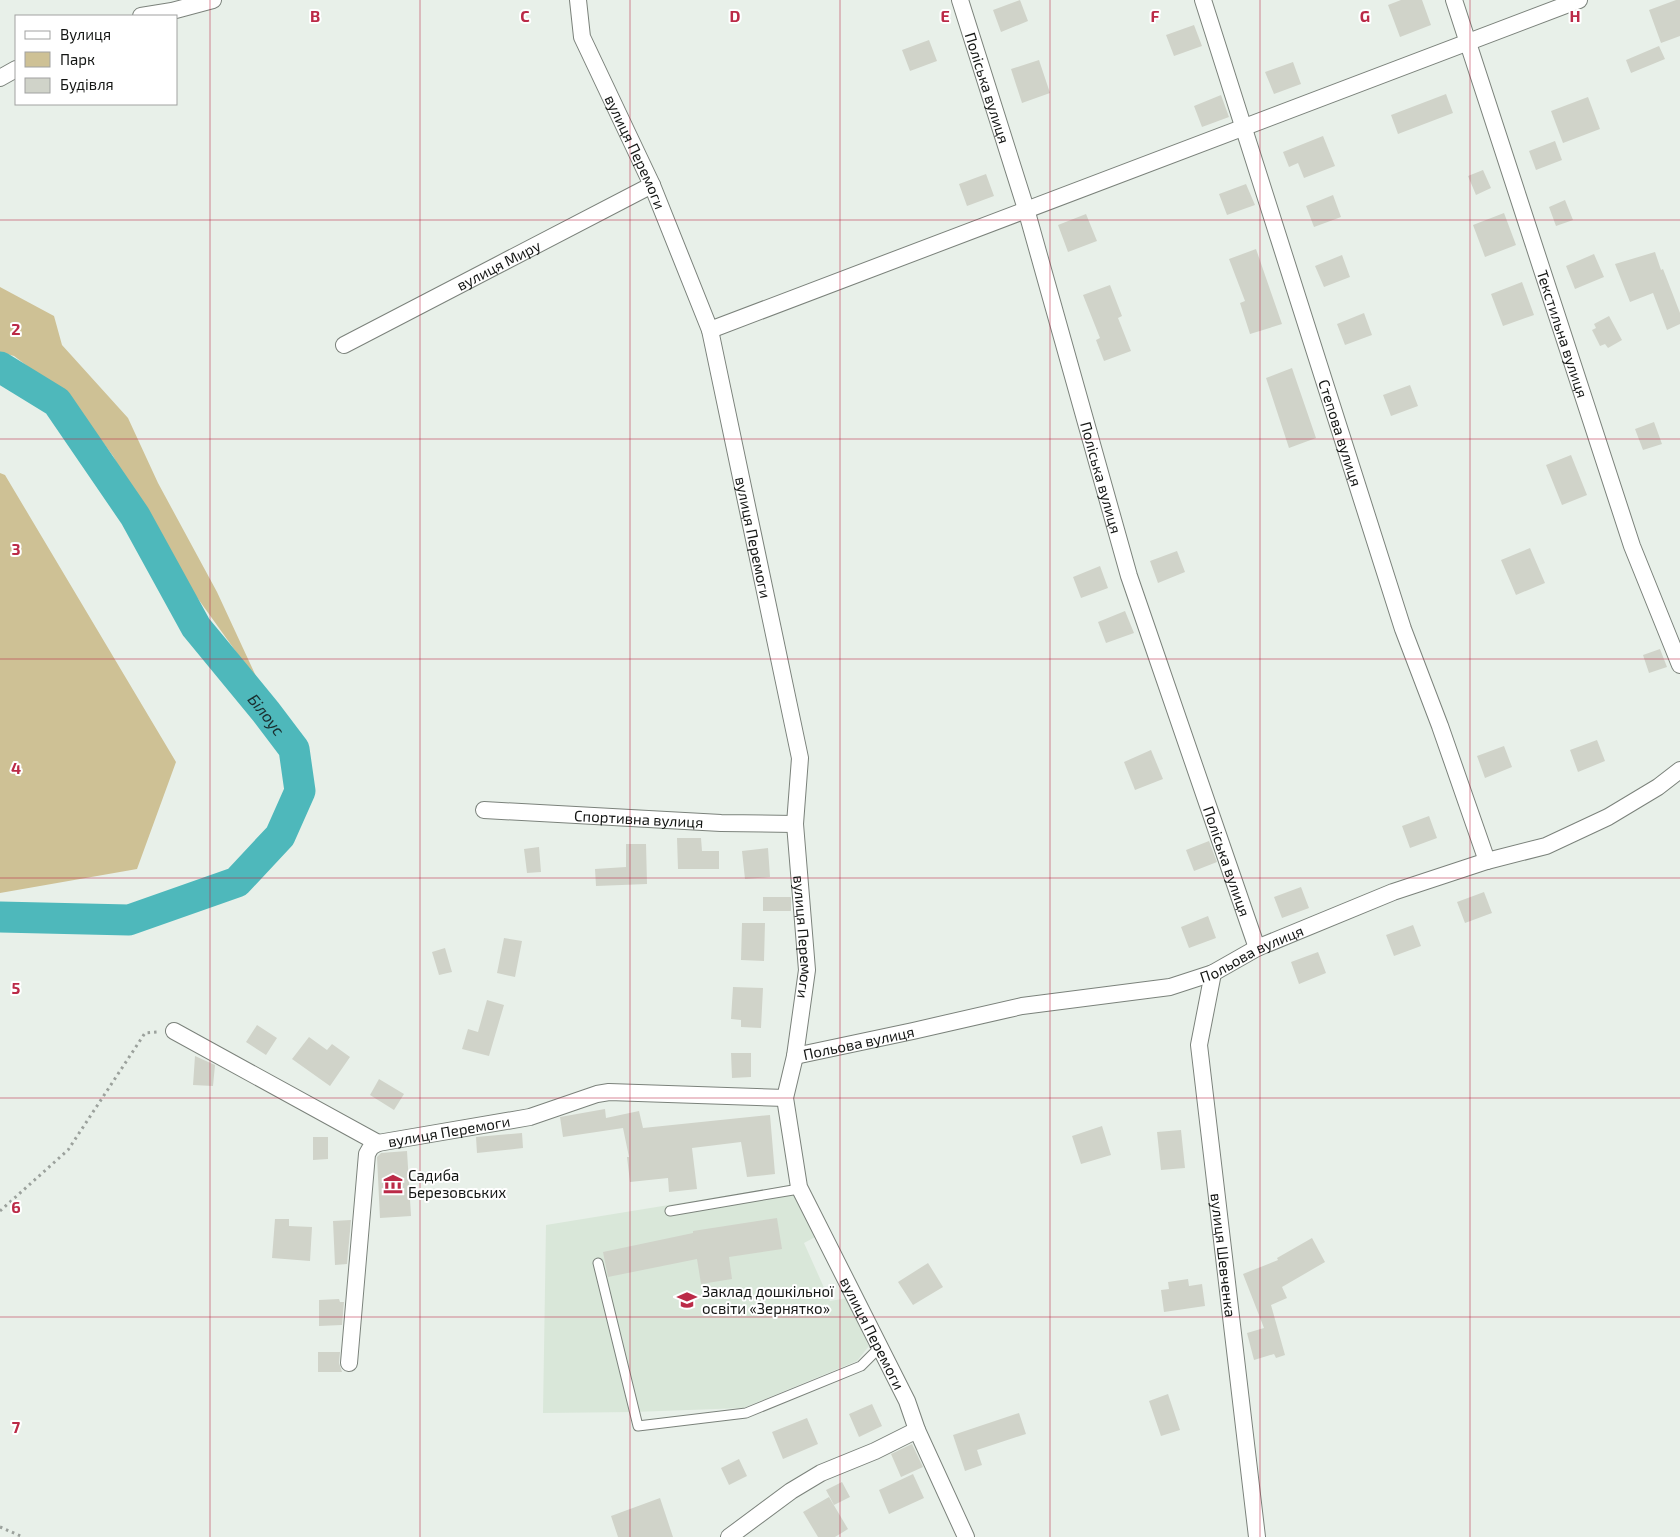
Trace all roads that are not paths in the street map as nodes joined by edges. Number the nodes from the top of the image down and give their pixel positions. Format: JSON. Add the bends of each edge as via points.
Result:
{"nodes":[{"id":1,"x":213,"y":0,"type":"edge"},
{"id":2,"x":578,"y":0,"type":"edge"},
{"id":3,"x":960,"y":0,"type":"edge"},
{"id":4,"x":1203,"y":0,"type":"edge"},
{"id":5,"x":1454,"y":0,"type":"edge"},
{"id":6,"x":1579,"y":0,"type":"edge"},
{"id":7,"x":147,"y":15,"type":"edge"},
{"id":8,"x":1468,"y":41,"type":"junction"},
{"id":9,"x":15,"y":69,"type":"edge"},
{"id":10,"x":0,"y":78,"type":"edge"},
{"id":11,"x":1244,"y":127,"type":"junction"},
{"id":12,"x":652,"y":185,"type":"junction"},
{"id":13,"x":1026,"y":209,"type":"junction"},
{"id":14,"x":710,"y":330,"type":"junction"},
{"id":15,"x":344,"y":345,"type":"dead end"},
{"id":16,"x":1680,"y":665,"type":"edge"},
{"id":17,"x":1680,"y":770,"type":"edge"},
{"id":18,"x":484,"y":810,"type":"dead end"},
{"id":19,"x":795,"y":824,"type":"junction"},
{"id":20,"x":1487,"y":861,"type":"junction"},
{"id":21,"x":1257,"y":948,"type":"junction"},
{"id":22,"x":1213,"y":973,"type":"junction"},
{"id":23,"x":174,"y":1031,"type":"road end"},
{"id":24,"x":796,"y":1056,"type":"junction"},
{"id":25,"x":786,"y":1098,"type":"junction"},
{"id":26,"x":378,"y":1143,"type":"junction"},
{"id":27,"x":799,"y":1187,"type":"junction"},
{"id":28,"x":670,"y":1211,"type":"dead end"},
{"id":29,"x":598,"y":1263,"type":"dead end"},
{"id":30,"x":880,"y":1347,"type":"junction"},
{"id":31,"x":350,"y":1363,"type":"dead end"},
{"id":32,"x":917,"y":1430,"type":"junction"},
{"id":33,"x":730,"y":1537,"type":"edge"},
{"id":34,"x":966,"y":1537,"type":"edge"},
{"id":35,"x":1257,"y":1537,"type":"edge"}],
"edges":[{"from":1,"to":7,"type":"street"},
{"from":2,"to":12,"type":"street","name":"вулиця Перемоги","via":[[582,37]]},
{"from":3,"to":13,"type":"street","name":"Поліська вулиця"},
{"from":4,"to":11,"type":"street","name":"Степова вулиця"},
{"from":5,"to":8,"type":"street","name":"Текстильна вулиця"},
{"from":6,"to":8,"type":"street"},
{"from":8,"to":11,"type":"street"},
{"from":8,"to":16,"type":"street","name":"Текстильна вулиця","via":[[1632,546]]},
{"from":9,"to":10,"type":"street"},
{"from":11,"to":13,"type":"street"},
{"from":11,"to":20,"type":"street","name":"Степова вулиця","via":[[1403,629]]},
{"from":12,"to":14,"type":"street","name":"вулиця Перемоги"},
{"from":12,"to":15,"type":"street","name":"вулиця Миру"},
{"from":13,"to":14,"type":"street"},
{"from":13,"to":21,"type":"street","name":"Поліська вулиця","via":[[1129,576]]},
{"from":14,"to":19,"type":"street","name":"вулиця Перемоги","via":[[800,758]]},
{"from":17,"to":20,"type":"street","name":"Польова вулиця","via":[[1608,817],[1546,846]]},
{"from":18,"to":19,"type":"street","name":"Спортивна вулиця"},
{"from":19,"to":24,"type":"street","name":"вулиця Перемоги","via":[[807,970]]},
{"from":20,"to":21,"type":"street","name":"Польова вулиця","via":[[1394,892]]},
{"from":21,"to":22,"type":"street","name":"Польова вулиця"},
{"from":22,"to":24,"type":"street","name":"Польова вулиця","via":[[1170,987],[1022,1006]]},
{"from":22,"to":35,"type":"street","name":"вулиця Шевченка","via":[[1199,1044]]},
{"from":23,"to":26,"type":"street","name":"вулиця Перемоги"},
{"from":24,"to":25,"type":"street","name":"вулиця Перемоги"},
{"from":25,"to":26,"type":"street","name":"вулиця Перемоги","via":[[609,1092],[530,1117]]},
{"from":25,"to":27,"type":"street","name":"вулиця Перемоги"},
{"from":26,"to":31,"type":"street","name":"вулиця Перемоги","via":[[366,1154]]},
{"from":27,"to":28,"type":"lane"},
{"from":27,"to":30,"type":"street","name":"вулиця Перемоги"},
{"from":29,"to":30,"type":"lane","via":[[638,1426],[746,1413],[861,1366]]},
{"from":30,"to":32,"type":"street","name":"вулиця Перемоги","via":[[907,1401]]},
{"from":32,"to":33,"type":"street","via":[[821,1473],[791,1491]]},
{"from":32,"to":34,"type":"street","name":"вулиця Перемоги"}]}
